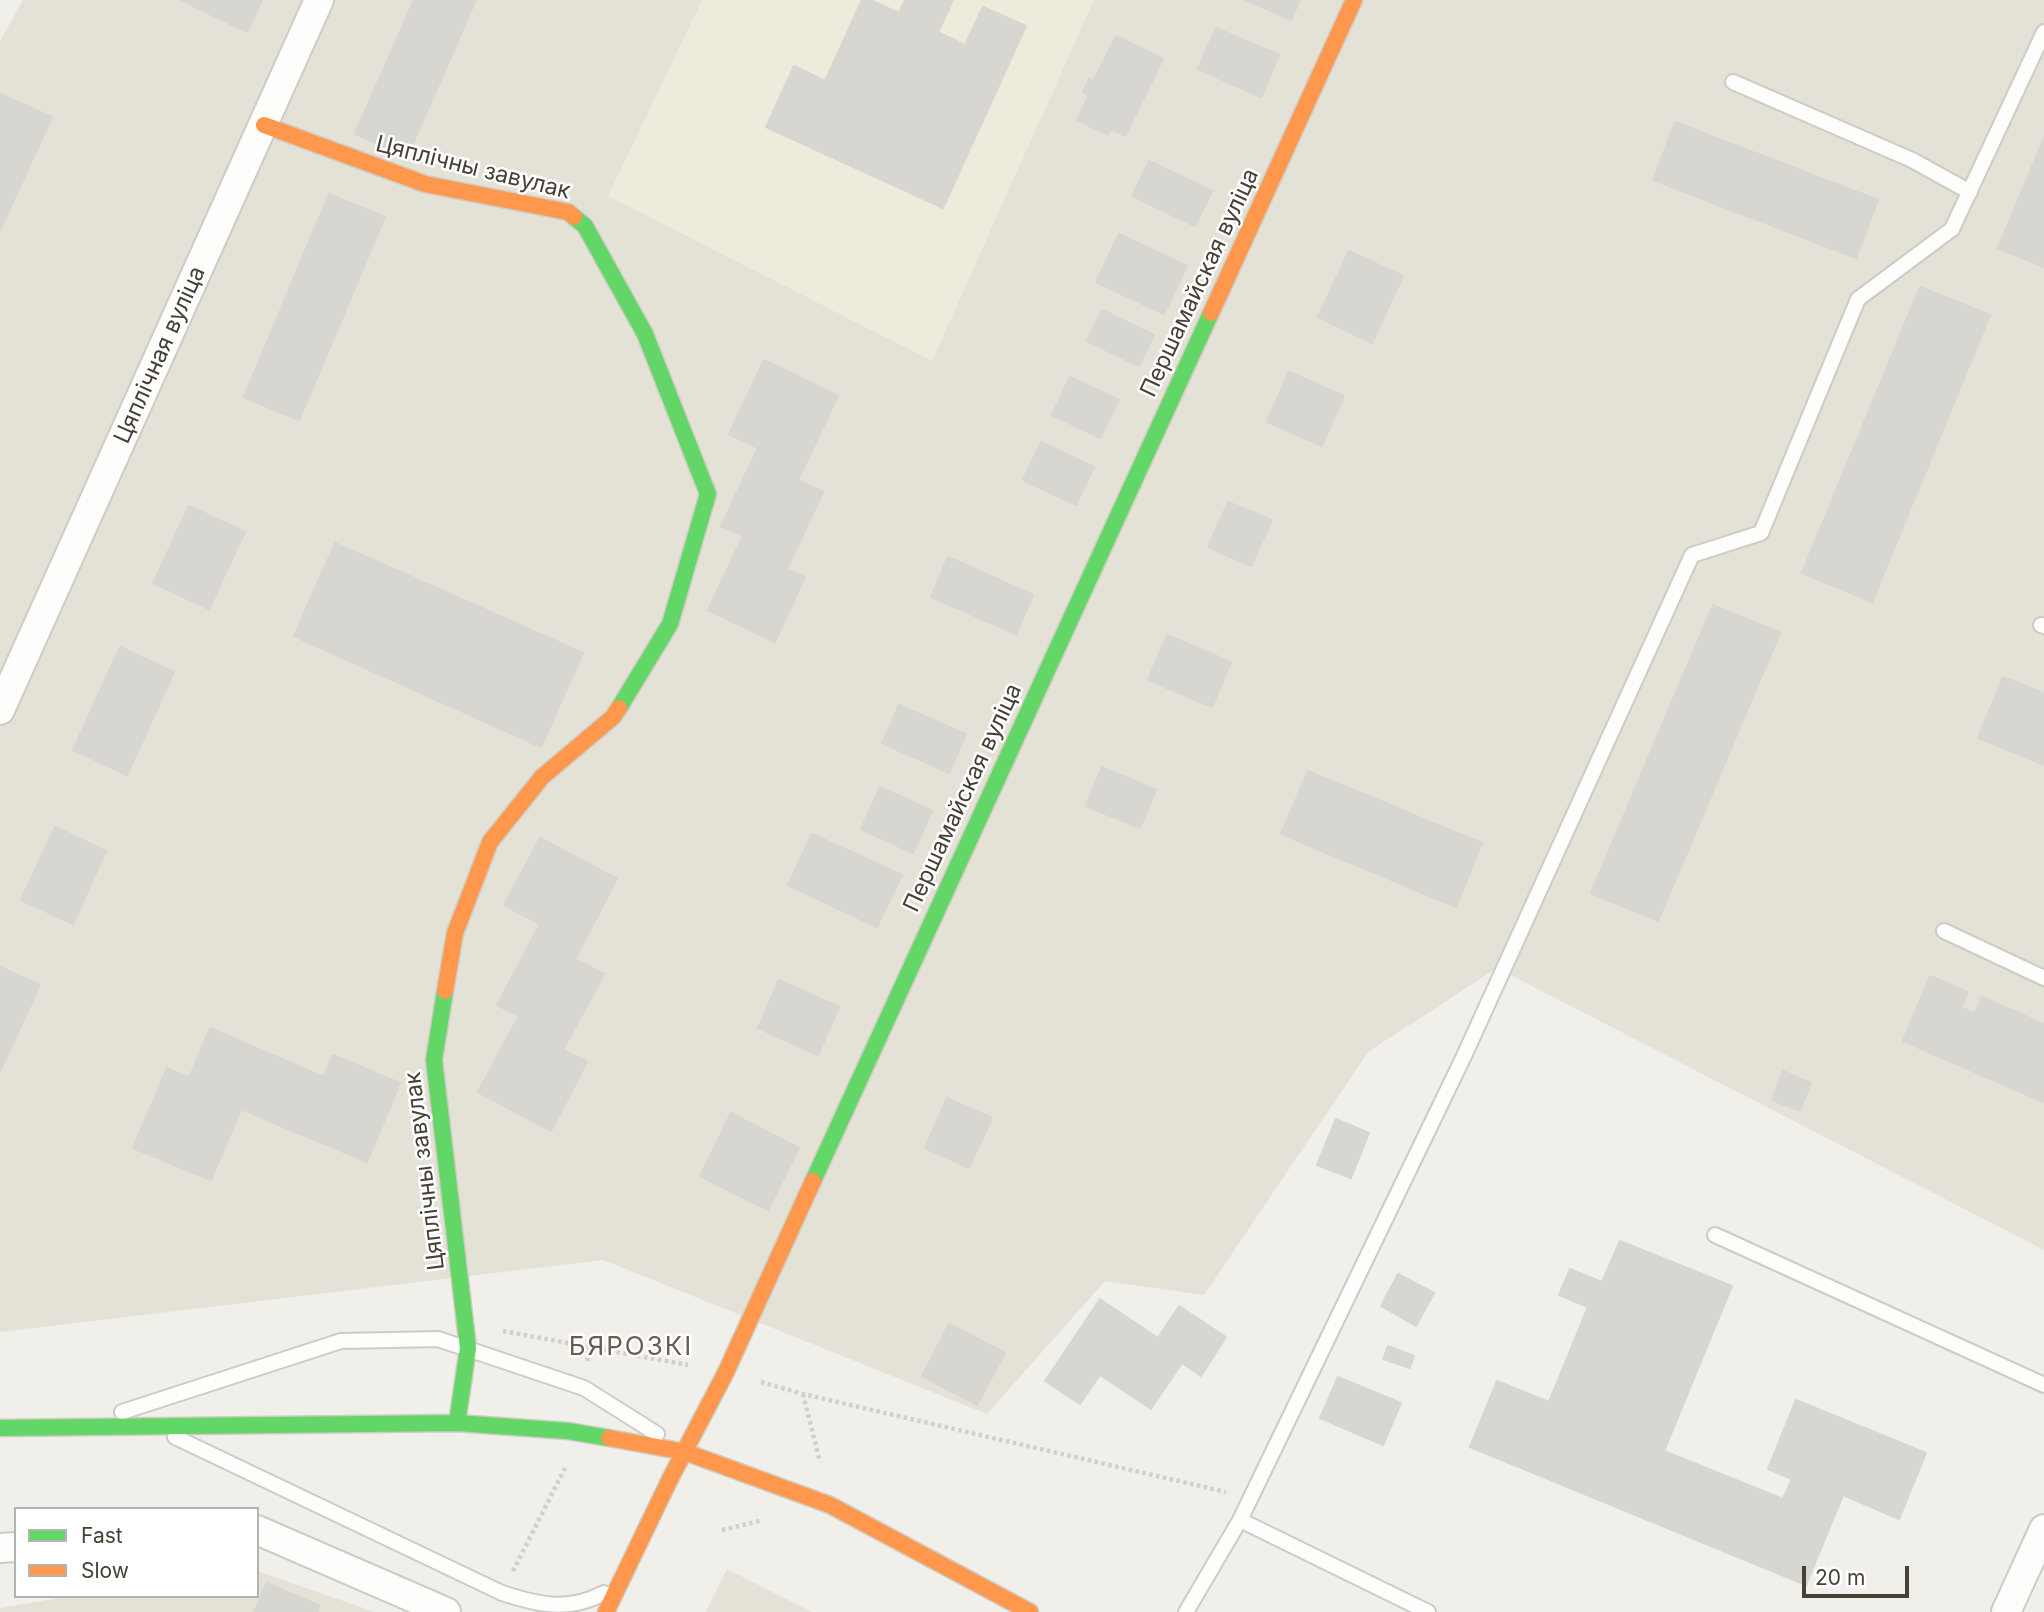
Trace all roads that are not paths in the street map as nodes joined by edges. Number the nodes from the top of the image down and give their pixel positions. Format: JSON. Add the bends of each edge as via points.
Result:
{"nodes":[{"id":1,"x":319,"y":0,"type":"edge"},
{"id":2,"x":1354,"y":0,"type":"edge"},
{"id":3,"x":2044,"y":32,"type":"edge"},
{"id":4,"x":1733,"y":82,"type":"dead end"},
{"id":5,"x":264,"y":125,"type":"junction"},
{"id":6,"x":1970,"y":192,"type":"junction"},
{"id":7,"x":0,"y":710,"type":"edge"},
{"id":8,"x":1944,"y":931,"type":"dead end"},
{"id":9,"x":2044,"y":978,"type":"edge"},
{"id":10,"x":1715,"y":1235,"type":"dead end"},
{"id":11,"x":468,"y":1348,"type":"junction"},
{"id":12,"x":2044,"y":1385,"type":"edge"},
{"id":13,"x":457,"y":1423,"type":"junction"},
{"id":14,"x":0,"y":1428,"type":"edge"},
{"id":15,"x":75,"y":1428,"type":"junction"},
{"id":16,"x":154,"y":1428,"type":"junction"},
{"id":17,"x":685,"y":1452,"type":"junction"},
{"id":18,"x":1240,"y":1520,"type":"junction"},
{"id":19,"x":2044,"y":1529,"type":"edge"},
{"id":20,"x":259,"y":1531,"type":"edge"},
{"id":21,"x":620,"y":1584,"type":"junction"},
{"id":22,"x":446,"y":1612,"type":"edge"},
{"id":23,"x":606,"y":1612,"type":"edge"},
{"id":24,"x":1030,"y":1612,"type":"edge"},
{"id":25,"x":1186,"y":1612,"type":"edge"},
{"id":26,"x":1428,"y":1612,"type":"edge"},
{"id":27,"x":2006,"y":1612,"type":"edge"}],
"edges":[{"from":1,"to":5,"type":"street","name":"Цяплічная вуліца"},
{"from":2,"to":17,"type":"street","name":"Першамайская вуліца","via":[[726,1372]]},
{"from":3,"to":6,"type":"lane"},
{"from":4,"to":6,"type":"lane","via":[[1912,160]]},
{"from":5,"to":7,"type":"street","name":"Цяплічная вуліца"},
{"from":5,"to":11,"type":"street","name":"Цяплічны завулак","via":[[425,184],[568,212],[585,226],[645,334],[708,494],[670,624],[613,717],[542,777],[490,842],[456,933],[434,1060]]},
{"from":6,"to":18,"type":"lane","via":[[1952,229],[1858,299],[1760,533],[1692,555],[1464,1056]]},
{"from":8,"to":9,"type":"lane"},
{"from":10,"to":12,"type":"lane"},
{"from":11,"to":13,"type":"street","name":"Цяплічны завулак"},
{"from":11,"to":15,"type":"lane","via":[[438,1339],[341,1341]]},
{"from":11,"to":17,"type":"lane","via":[[584,1388]]},
{"from":13,"to":16,"type":"street"},
{"from":13,"to":17,"type":"street","via":[[568,1431]]},
{"from":14,"to":15,"type":"street"},
{"from":15,"to":16,"type":"street"},
{"from":16,"to":21,"type":"lane","via":[[502,1593],[545,1606],[587,1603]]},
{"from":17,"to":21,"type":"street","name":"Першамайская вуліца"},
{"from":17,"to":24,"type":"street","via":[[830,1505]]},
{"from":18,"to":25,"type":"lane"},
{"from":18,"to":26,"type":"lane"},
{"from":19,"to":27,"type":"street"},
{"from":20,"to":22,"type":"street"},
{"from":21,"to":23,"type":"street","name":"Першамайская вуліца"}]}
